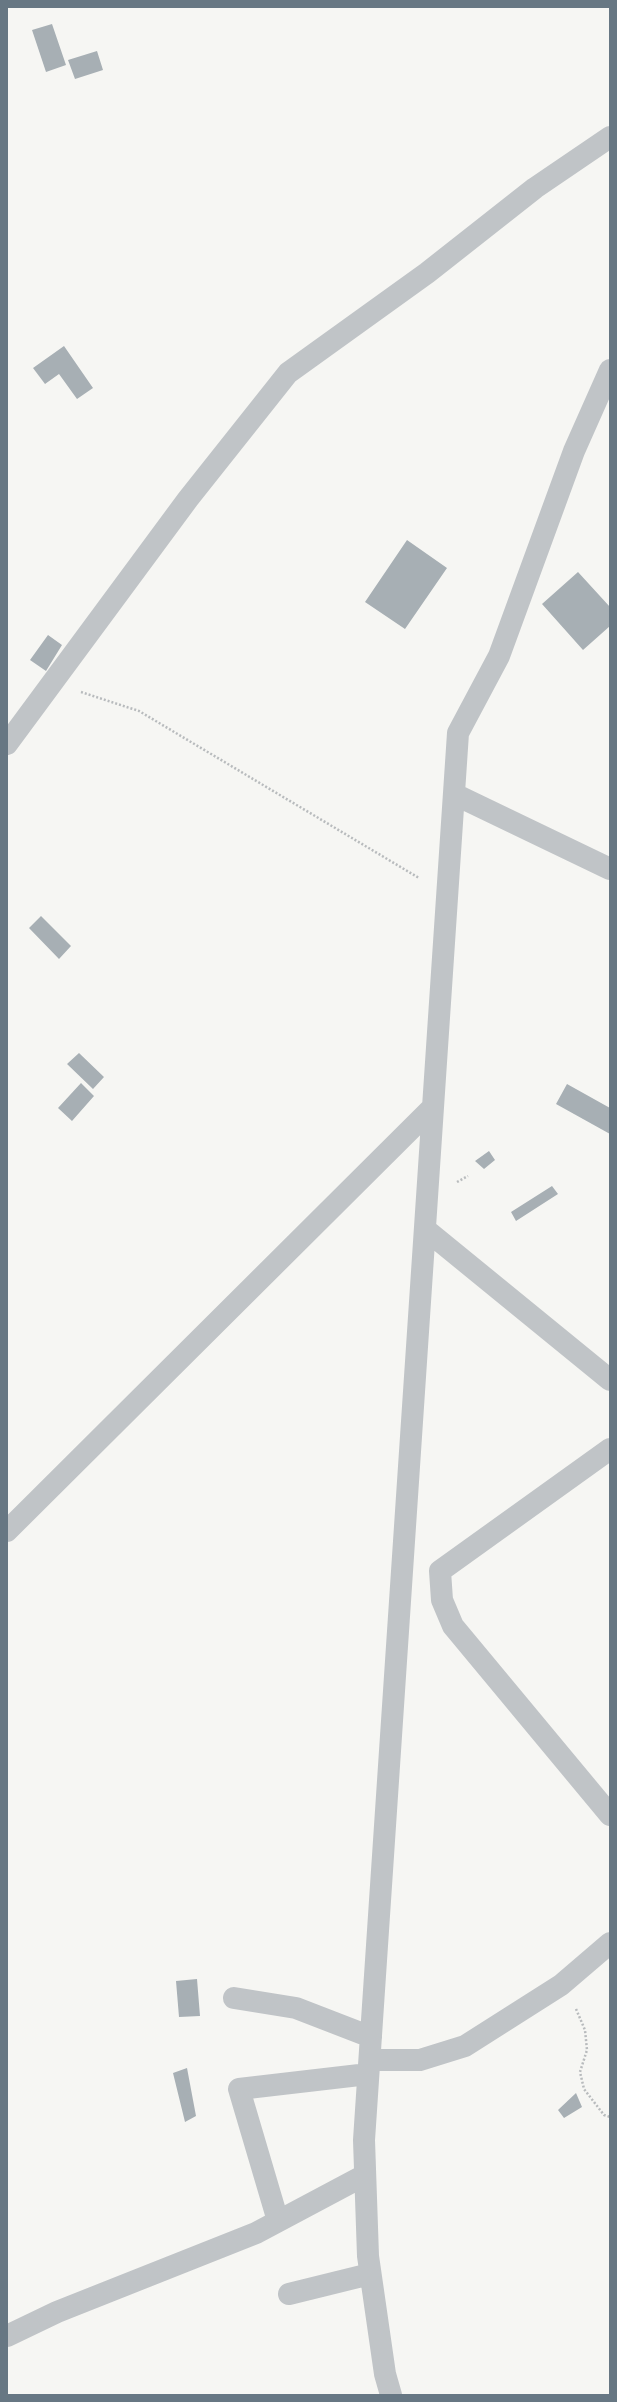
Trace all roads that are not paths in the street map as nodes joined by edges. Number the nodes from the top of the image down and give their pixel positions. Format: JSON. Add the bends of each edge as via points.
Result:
{"nodes":[{"id":1,"x":610,"y":137,"type":"edge"},
{"id":2,"x":610,"y":370,"type":"edge"},
{"id":3,"x":7,"y":744,"type":"edge"},
{"id":4,"x":454,"y":794,"type":"junction"},
{"id":5,"x":610,"y":869,"type":"edge"},
{"id":6,"x":433,"y":1107,"type":"junction"},
{"id":7,"x":425,"y":1228,"type":"junction"},
{"id":8,"x":610,"y":1380,"type":"edge"},
{"id":9,"x":610,"y":1449,"type":"edge"},
{"id":10,"x":7,"y":1531,"type":"edge"},
{"id":11,"x":610,"y":1815,"type":"edge"},
{"id":12,"x":610,"y":1943,"type":"edge"},
{"id":13,"x":234,"y":1998,"type":"dead end"},
{"id":14,"x":371,"y":2037,"type":"junction"},
{"id":15,"x":369,"y":2067,"type":"junction"},
{"id":16,"x":365,"y":2175,"type":"junction"},
{"id":17,"x":278,"y":2221,"type":"junction"},
{"id":18,"x":370,"y":2274,"type":"junction"},
{"id":19,"x":290,"y":2294,"type":"dead end"},
{"id":20,"x":7,"y":2336,"type":"edge"},
{"id":21,"x":391,"y":2395,"type":"edge"}],
"edges":[{"from":1,"to":3,"type":"street","via":[[535,188],[427,273],[288,373],[188,499]]},
{"from":2,"to":4,"type":"street","via":[[574,451],[499,656],[458,733]]},
{"from":4,"to":5,"type":"street"},
{"from":4,"to":6,"type":"street"},
{"from":6,"to":7,"type":"street"},
{"from":6,"to":10,"type":"street"},
{"from":7,"to":8,"type":"street"},
{"from":7,"to":14,"type":"street"},
{"from":9,"to":11,"type":"street","via":[[440,1571],[442,1600],[453,1626]]},
{"from":12,"to":15,"type":"street","via":[[561,1985],[465,2046],[420,2060]]},
{"from":13,"to":14,"type":"street","via":[[296,2008]]},
{"from":14,"to":15,"type":"street"},
{"from":15,"to":16,"type":"street","via":[[364,2140]]},
{"from":15,"to":17,"type":"street","via":[[238,2089]]},
{"from":16,"to":17,"type":"street"},
{"from":16,"to":18,"type":"street"},
{"from":17,"to":20,"type":"street","via":[[256,2233],[57,2312]]},
{"from":18,"to":19,"type":"street"},
{"from":18,"to":21,"type":"street","via":[[385,2374]]}]}
